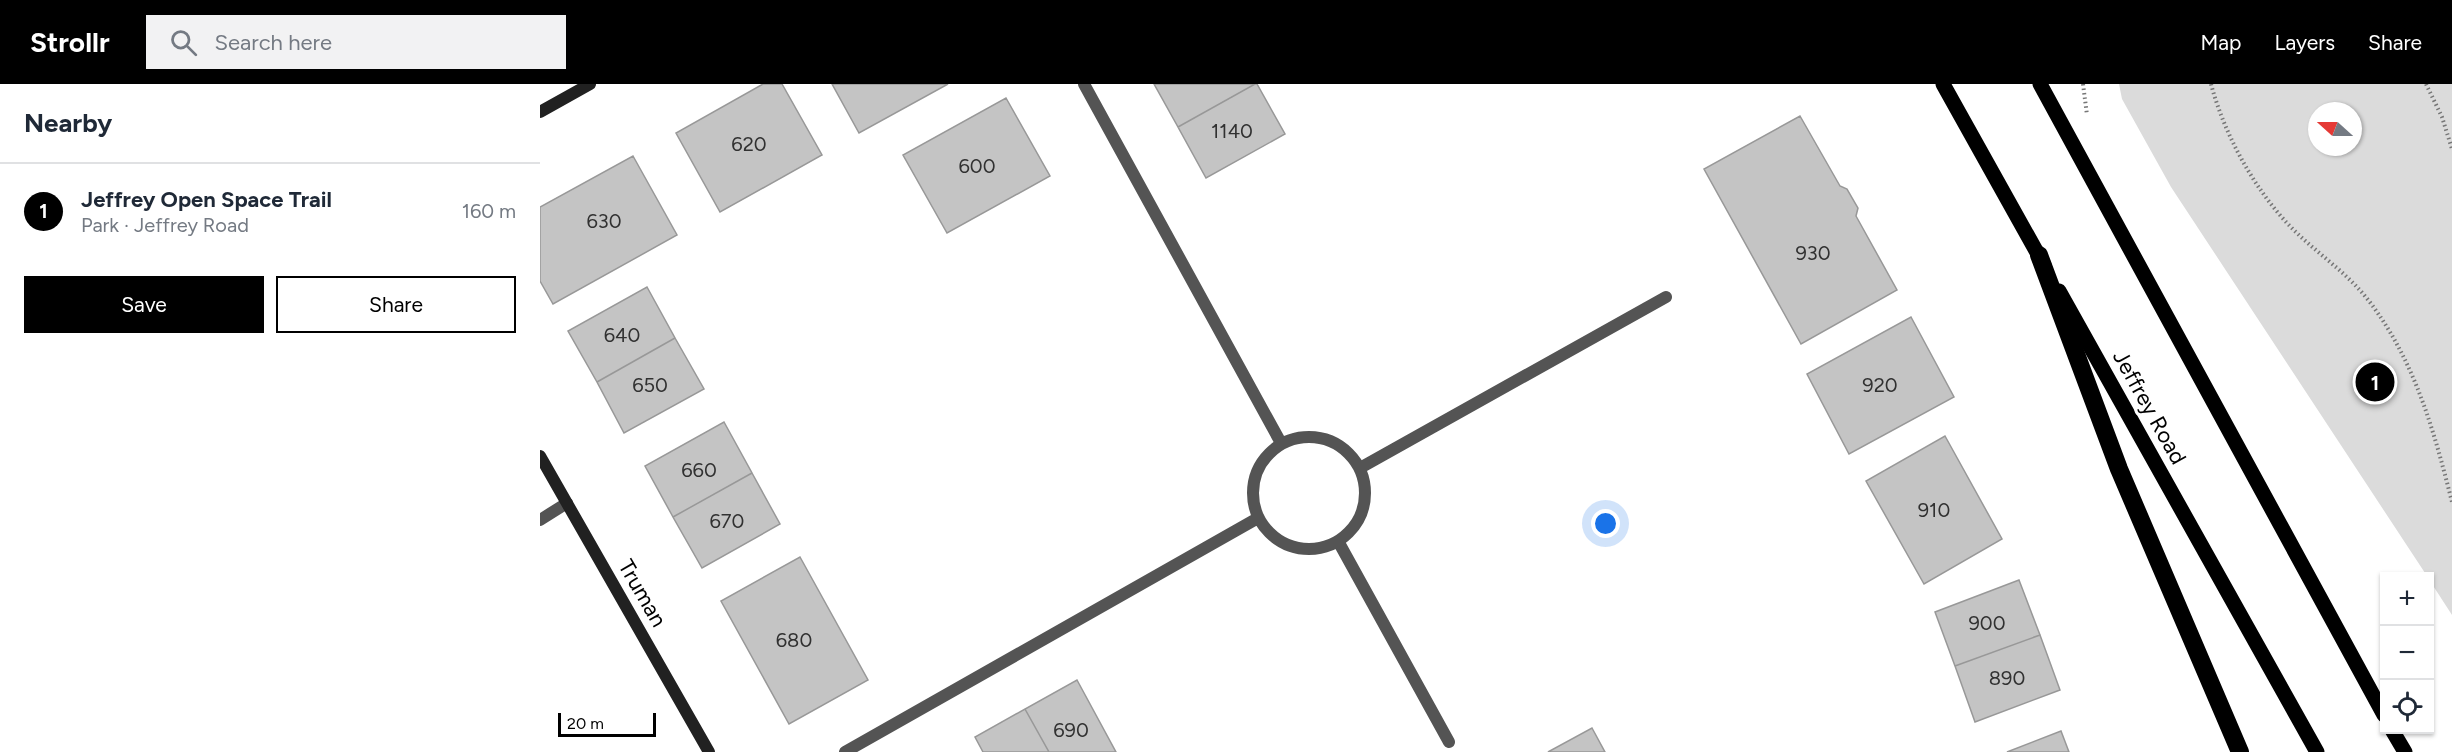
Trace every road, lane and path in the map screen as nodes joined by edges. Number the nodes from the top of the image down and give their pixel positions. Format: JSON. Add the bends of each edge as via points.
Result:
{"nodes":[{"id":1,"x":590,"y":84,"type":"edge"},
{"id":2,"x":1084,"y":84,"type":"edge"},
{"id":3,"x":1943,"y":84,"type":"edge"},
{"id":4,"x":2040,"y":84,"type":"edge"},
{"id":5,"x":2083,"y":84,"type":"edge"},
{"id":6,"x":2211,"y":84,"type":"edge"},
{"id":7,"x":2426,"y":84,"type":"edge"},
{"id":8,"x":540,"y":112,"type":"edge"},
{"id":9,"x":2087,"y":115,"type":"dead end"},
{"id":10,"x":2452,"y":149,"type":"edge"},
{"id":11,"x":2039,"y":255,"type":"junction"},
{"id":12,"x":1666,"y":297,"type":"dead end"},
{"id":13,"x":1281,"y":443,"type":"junction"},
{"id":14,"x":540,"y":456,"type":"edge"},
{"id":15,"x":1360,"y":468,"type":"junction"},
{"id":16,"x":2452,"y":502,"type":"edge"},
{"id":17,"x":567,"y":504,"type":"junction"},
{"id":18,"x":1258,"y":518,"type":"junction"},
{"id":19,"x":540,"y":520,"type":"edge"},
{"id":20,"x":1338,"y":541,"type":"junction"},
{"id":21,"x":2380,"y":706,"type":"edge"},
{"id":22,"x":2395,"y":734,"type":"edge"},
{"id":23,"x":1449,"y":742,"type":"dead end"},
{"id":24,"x":709,"y":752,"type":"edge"},
{"id":25,"x":845,"y":752,"type":"edge"},
{"id":26,"x":2240,"y":752,"type":"edge"},
{"id":27,"x":2317,"y":752,"type":"edge"},
{"id":28,"x":2404,"y":752,"type":"edge"}],
"edges":[{"from":1,"to":8,"type":"street"},
{"from":2,"to":13,"type":"lane"},
{"from":3,"to":11,"type":"main road","name":"Jeffrey Road"},
{"from":4,"to":21,"type":"main road"},
{"from":5,"to":9,"type":"path"},
{"from":6,"to":16,"type":"path","via":[[2239,154],[2269,200],[2287,223],[2368,299],[2390,332],[2429,415]]},
{"from":7,"to":10,"type":"path"},
{"from":11,"to":26,"type":"highway","via":[[2119,469]]},
{"from":11,"to":27,"type":"main road","name":"Jeffrey Road"},
{"from":12,"to":15,"type":"lane"},
{"from":13,"to":15,"type":"lane","via":[[1311,436],[1326,438],[1351,454]]},
{"from":13,"to":18,"type":"lane","via":[[1261,462],[1255,476],[1252,490]]},
{"from":14,"to":17,"type":"street","name":"Truman"},
{"from":15,"to":20,"type":"lane","via":[[1365,495],[1363,509],[1349,533]]},
{"from":17,"to":19,"type":"lane"},
{"from":17,"to":24,"type":"street","name":"Truman"},
{"from":18,"to":20,"type":"lane","via":[[1267,531],[1293,548],[1316,548]]},
{"from":18,"to":25,"type":"lane"},
{"from":20,"to":23,"type":"lane"},
{"from":22,"to":28,"type":"main road"}]}
